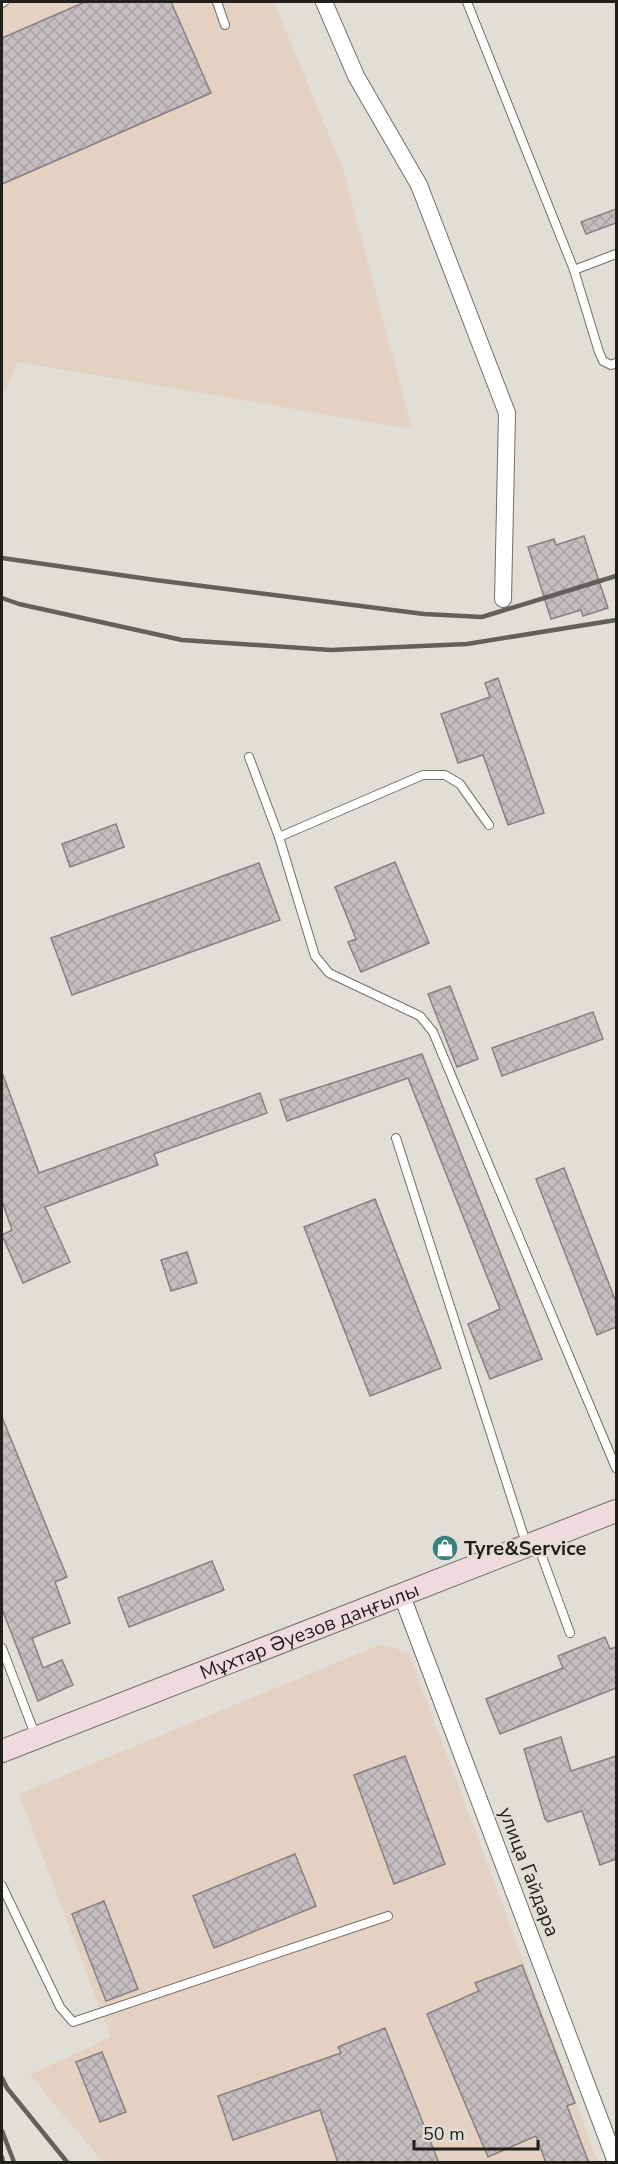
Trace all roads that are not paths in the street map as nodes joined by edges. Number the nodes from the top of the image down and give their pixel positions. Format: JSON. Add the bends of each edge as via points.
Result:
{"nodes":[{"id":1,"x":217,"y":2,"type":"edge"},
{"id":2,"x":324,"y":2,"type":"edge"},
{"id":3,"x":467,"y":2,"type":"edge"},
{"id":4,"x":225,"y":25,"type":"dead end"},
{"id":5,"x":616,"y":254,"type":"edge"},
{"id":6,"x":574,"y":270,"type":"junction"},
{"id":7,"x":616,"y":363,"type":"edge"},
{"id":8,"x":504,"y":599,"type":"dead end"},
{"id":9,"x":249,"y":757,"type":"dead end"},
{"id":10,"x":489,"y":825,"type":"dead end"},
{"id":11,"x":279,"y":837,"type":"junction"},
{"id":12,"x":396,"y":1138,"type":"dead end"},
{"id":13,"x":616,"y":1468,"type":"edge"},
{"id":14,"x":616,"y":1511,"type":"edge"},
{"id":15,"x":532,"y":1545,"type":"junction"},
{"id":16,"x":402,"y":1596,"type":"junction"},
{"id":17,"x":570,"y":1633,"type":"dead end"},
{"id":18,"x":2,"y":1647,"type":"edge"},
{"id":19,"x":36,"y":1737,"type":"junction"},
{"id":20,"x":2,"y":1751,"type":"edge"},
{"id":21,"x":2,"y":1886,"type":"edge"},
{"id":22,"x":388,"y":1916,"type":"dead end"},
{"id":23,"x":616,"y":2163,"type":"edge"}],
"edges":[{"from":1,"to":4,"type":"lane"},
{"from":2,"to":8,"type":"street","via":[[356,76],[419,185],[507,412]]},
{"from":3,"to":6,"type":"lane"},
{"from":5,"to":6,"type":"lane"},
{"from":6,"to":7,"type":"lane","via":[[598,352],[603,361]]},
{"from":9,"to":11,"type":"lane"},
{"from":10,"to":11,"type":"lane","via":[[460,784],[445,775],[423,775]]},
{"from":11,"to":13,"type":"lane","via":[[315,956],[329,973],[420,1016],[433,1032]]},
{"from":12,"to":15,"type":"lane"},
{"from":14,"to":15,"type":"main road","name":"Мұхтар Әуезов даңғылы"},
{"from":15,"to":16,"type":"main road","name":"Мұхтар Әуезов даңғылы"},
{"from":15,"to":17,"type":"lane"},
{"from":16,"to":19,"type":"main road","name":"Мұхтар Әуезов даңғылы"},
{"from":16,"to":23,"type":"street","name":"улица Гайдара","via":[[607,2128]]},
{"from":18,"to":19,"type":"lane"},
{"from":19,"to":20,"type":"main road","name":"Мұхтар Әуезов даңғылы"},
{"from":21,"to":22,"type":"lane","via":[[60,2007],[73,2022]]}]}
